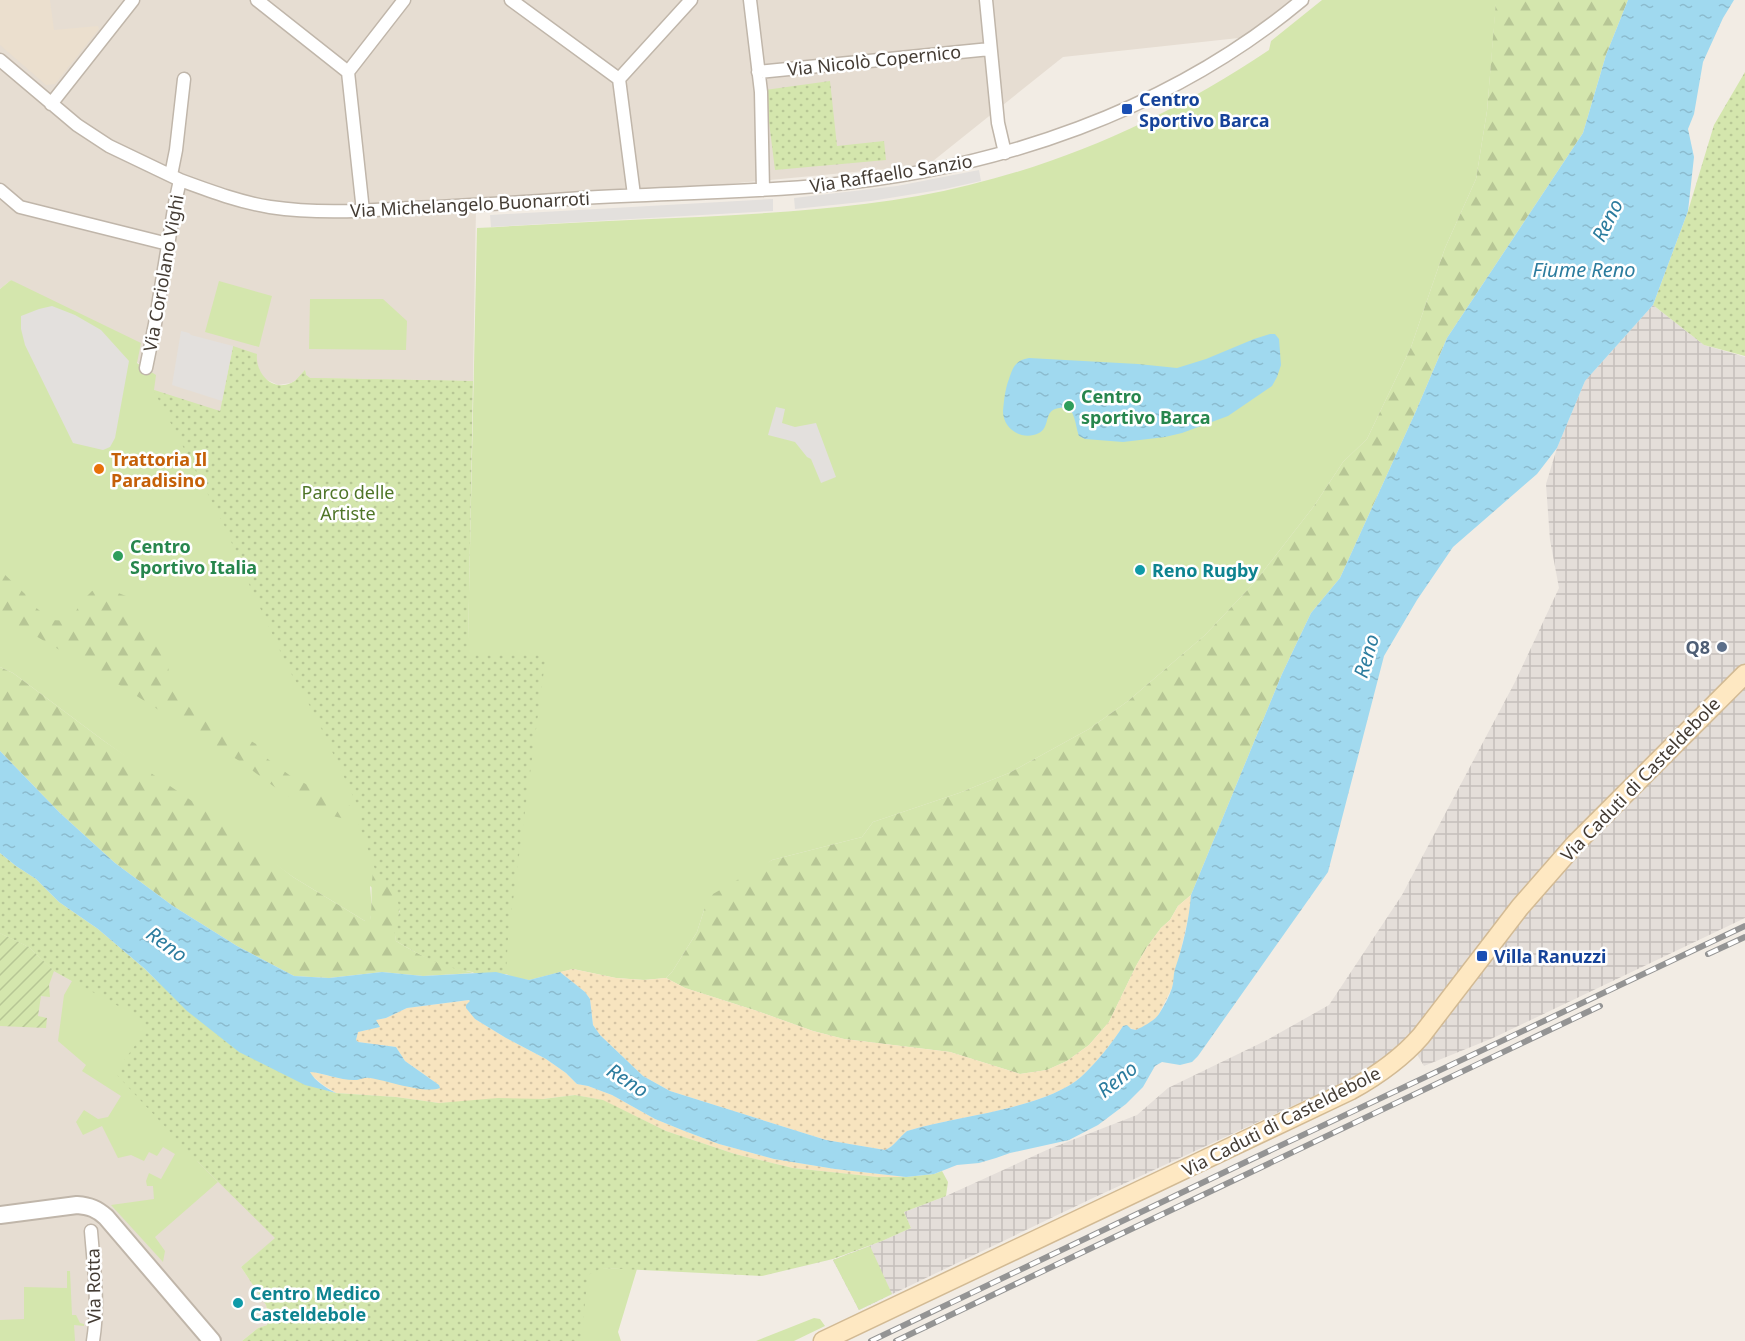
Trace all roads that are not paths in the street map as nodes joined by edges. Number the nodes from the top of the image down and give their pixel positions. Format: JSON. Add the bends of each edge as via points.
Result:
{"nodes":[{"id":1,"x":132,"y":0,"type":"edge"},
{"id":2,"x":256,"y":0,"type":"edge"},
{"id":3,"x":404,"y":0,"type":"edge"},
{"id":4,"x":512,"y":0,"type":"edge"},
{"id":5,"x":691,"y":0,"type":"edge"},
{"id":6,"x":750,"y":0,"type":"edge"},
{"id":7,"x":986,"y":0,"type":"edge"},
{"id":8,"x":1302,"y":0,"type":"edge"},
{"id":9,"x":990,"y":49,"type":"junction"},
{"id":10,"x":0,"y":60,"type":"edge"},
{"id":11,"x":348,"y":72,"type":"junction"},
{"id":12,"x":758,"y":72,"type":"junction"},
{"id":13,"x":184,"y":79,"type":"dead end"},
{"id":14,"x":619,"y":79,"type":"junction"},
{"id":15,"x":51,"y":104,"type":"junction"},
{"id":16,"x":1005,"y":153,"type":"junction"},
{"id":17,"x":175,"y":178,"type":"junction"},
{"id":18,"x":0,"y":190,"type":"edge"},
{"id":19,"x":763,"y":190,"type":"junction"},
{"id":20,"x":634,"y":195,"type":"junction"},
{"id":21,"x":363,"y":211,"type":"junction"},
{"id":22,"x":168,"y":244,"type":"junction"},
{"id":23,"x":146,"y":368,"type":"dead end"},
{"id":24,"x":1745,"y":674,"type":"edge"},
{"id":25,"x":0,"y":1215,"type":"edge"},
{"id":26,"x":91,"y":1231,"type":"dead end"},
{"id":27,"x":93,"y":1341,"type":"edge"},
{"id":28,"x":212,"y":1341,"type":"edge"},
{"id":29,"x":823,"y":1341,"type":"edge"}],
"edges":[{"from":1,"to":15,"type":"street"},
{"from":2,"to":11,"type":"street"},
{"from":3,"to":11,"type":"street"},
{"from":4,"to":14,"type":"street"},
{"from":5,"to":14,"type":"street"},
{"from":6,"to":12,"type":"street"},
{"from":7,"to":9,"type":"street"},
{"from":8,"to":16,"type":"street","name":"Via Raffaello Sanzio","via":[[1246,41],[1161,92],[1114,114]]},
{"from":9,"to":12,"type":"street","name":"Via Nicolò Copernico"},
{"from":9,"to":16,"type":"street"},
{"from":10,"to":15,"type":"street","name":"Via Coriolano Vighi"},
{"from":11,"to":21,"type":"street"},
{"from":12,"to":19,"type":"street"},
{"from":13,"to":17,"type":"street"},
{"from":14,"to":20,"type":"street"},
{"from":15,"to":17,"type":"street","name":"Via Coriolano Vighi","via":[[109,146]]},
{"from":16,"to":19,"type":"street","name":"Via Raffaello Sanzio","via":[[916,173]]},
{"from":17,"to":21,"type":"street","name":"Via Michelangelo Buonarroti","via":[[268,206]]},
{"from":17,"to":22,"type":"street","name":"Via Coriolano Vighi"},
{"from":18,"to":22,"type":"street","via":[[20,207]]},
{"from":19,"to":20,"type":"street","name":"Via Michelangelo Buonarroti"},
{"from":20,"to":21,"type":"street","name":"Via Michelangelo Buonarroti"},
{"from":22,"to":23,"type":"street","name":"Via Coriolano Vighi"},
{"from":24,"to":29,"type":"main road","name":"Via Caduti di Casteldebole","via":[[1576,843],[1507,924],[1409,1051],[1395,1062],[1351,1089]]},
{"from":25,"to":28,"type":"street","via":[[77,1205],[96,1209]]},
{"from":26,"to":27,"type":"street","name":"Via Rotta","via":[[96,1271]]}]}
